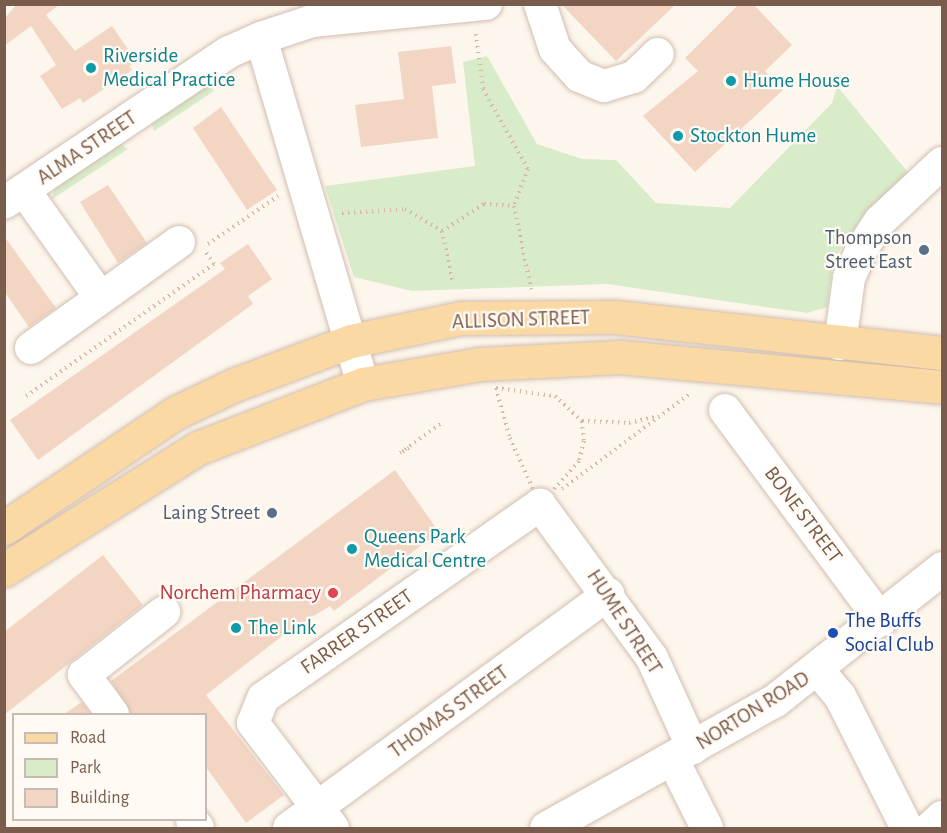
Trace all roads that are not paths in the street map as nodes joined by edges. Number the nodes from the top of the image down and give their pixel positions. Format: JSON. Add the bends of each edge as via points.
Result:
{"nodes":[{"id":1,"x":540,"y":4,"type":"edge"},
{"id":2,"x":480,"y":5,"type":"edge"},
{"id":3,"x":397,"y":8,"type":"edge"},
{"id":4,"x":261,"y":38,"type":"junction"},
{"id":5,"x":658,"y":54,"type":"dead end"},
{"id":6,"x":942,"y":163,"type":"edge"},
{"id":7,"x":14,"y":196,"type":"edge"},
{"id":8,"x":179,"y":242,"type":"dead end"},
{"id":9,"x":100,"y":297,"type":"junction"},
{"id":10,"x":351,"y":341,"type":"junction"},
{"id":11,"x":840,"y":344,"type":"junction"},
{"id":12,"x":31,"y":348,"type":"dead end"},
{"id":13,"x":942,"y":353,"type":"edge"},
{"id":14,"x":363,"y":384,"type":"junction"},
{"id":15,"x":942,"y":387,"type":"edge"},
{"id":16,"x":725,"y":410,"type":"dead end"},
{"id":17,"x":540,"y":506,"type":"joint"},
{"id":18,"x":4,"y":528,"type":"edge"},
{"id":19,"x":942,"y":568,"type":"edge"},
{"id":20,"x":4,"y":570,"type":"edge"},
{"id":21,"x":609,"y":594,"type":"junction"},
{"id":22,"x":164,"y":612,"type":"dead end"},
{"id":23,"x":881,"y":620,"type":"junction"},
{"id":24,"x":818,"y":670,"type":"junction"},
{"id":25,"x":112,"y":713,"type":"edge"},
{"id":26,"x":683,"y":754,"type":"junction"},
{"id":27,"x":325,"y":818,"type":"edge"},
{"id":28,"x":942,"y":818,"type":"edge"},
{"id":29,"x":289,"y":828,"type":"edge"},
{"id":30,"x":546,"y":828,"type":"edge"},
{"id":31,"x":707,"y":828,"type":"edge"},
{"id":32,"x":907,"y":828,"type":"edge"},
{"id":33,"x":930,"y":828,"type":"edge"}],
"edges":[{"from":1,"to":5,"type":"street","via":[[555,49],[579,76],[604,86],[634,77]]},
{"from":2,"to":3,"type":"street","name":"ALMA STREET"},
{"from":3,"to":4,"type":"street","name":"ALMA STREET","via":[[312,21]]},
{"from":4,"to":7,"type":"street","name":"ALMA STREET","via":[[229,52]]},
{"from":4,"to":10,"type":"street"},
{"from":6,"to":11,"type":"street","via":[[880,221],[863,248],[849,278]]},
{"from":7,"to":9,"type":"street"},
{"from":8,"to":9,"type":"street"},
{"from":9,"to":12,"type":"street"},
{"from":10,"to":11,"type":"main road","name":"ALLISON STREET","via":[[461,318],[616,317]]},
{"from":10,"to":14,"type":"street"},
{"from":10,"to":18,"type":"main road","name":"ALLISON STREET","via":[[176,413]]},
{"from":11,"to":13,"type":"main road","name":"ALLISON STREET"},
{"from":14,"to":15,"type":"main road","name":"ALLISON STREET","via":[[480,364],[620,357]]},
{"from":14,"to":20,"type":"main road","name":"ALLISON STREET","via":[[198,448]]},
{"from":16,"to":23,"type":"street","name":"BONE STREET"},
{"from":17,"to":21,"type":"street","name":"HUME STREET"},
{"from":17,"to":27,"type":"street","name":"FARRER STREET","via":[[263,698],[253,723]]},
{"from":19,"to":23,"type":"street","name":"NORTON ROAD"},
{"from":21,"to":26,"type":"street","name":"HUME STREET","via":[[652,658]]},
{"from":21,"to":27,"type":"street","name":"THOMAS STREET"},
{"from":22,"to":25,"type":"street","via":[[84,675]]},
{"from":23,"to":24,"type":"street","name":"NORTON ROAD"},
{"from":24,"to":26,"type":"street","name":"NORTON ROAD"},
{"from":24,"to":32,"type":"street","via":[[840,696]]},
{"from":26,"to":30,"type":"street","name":"NORTON ROAD"},
{"from":26,"to":31,"type":"street","name":"HUME STREET"},
{"from":27,"to":29,"type":"street","name":"THOMAS STREET"},
{"from":28,"to":33,"type":"street"}]}
